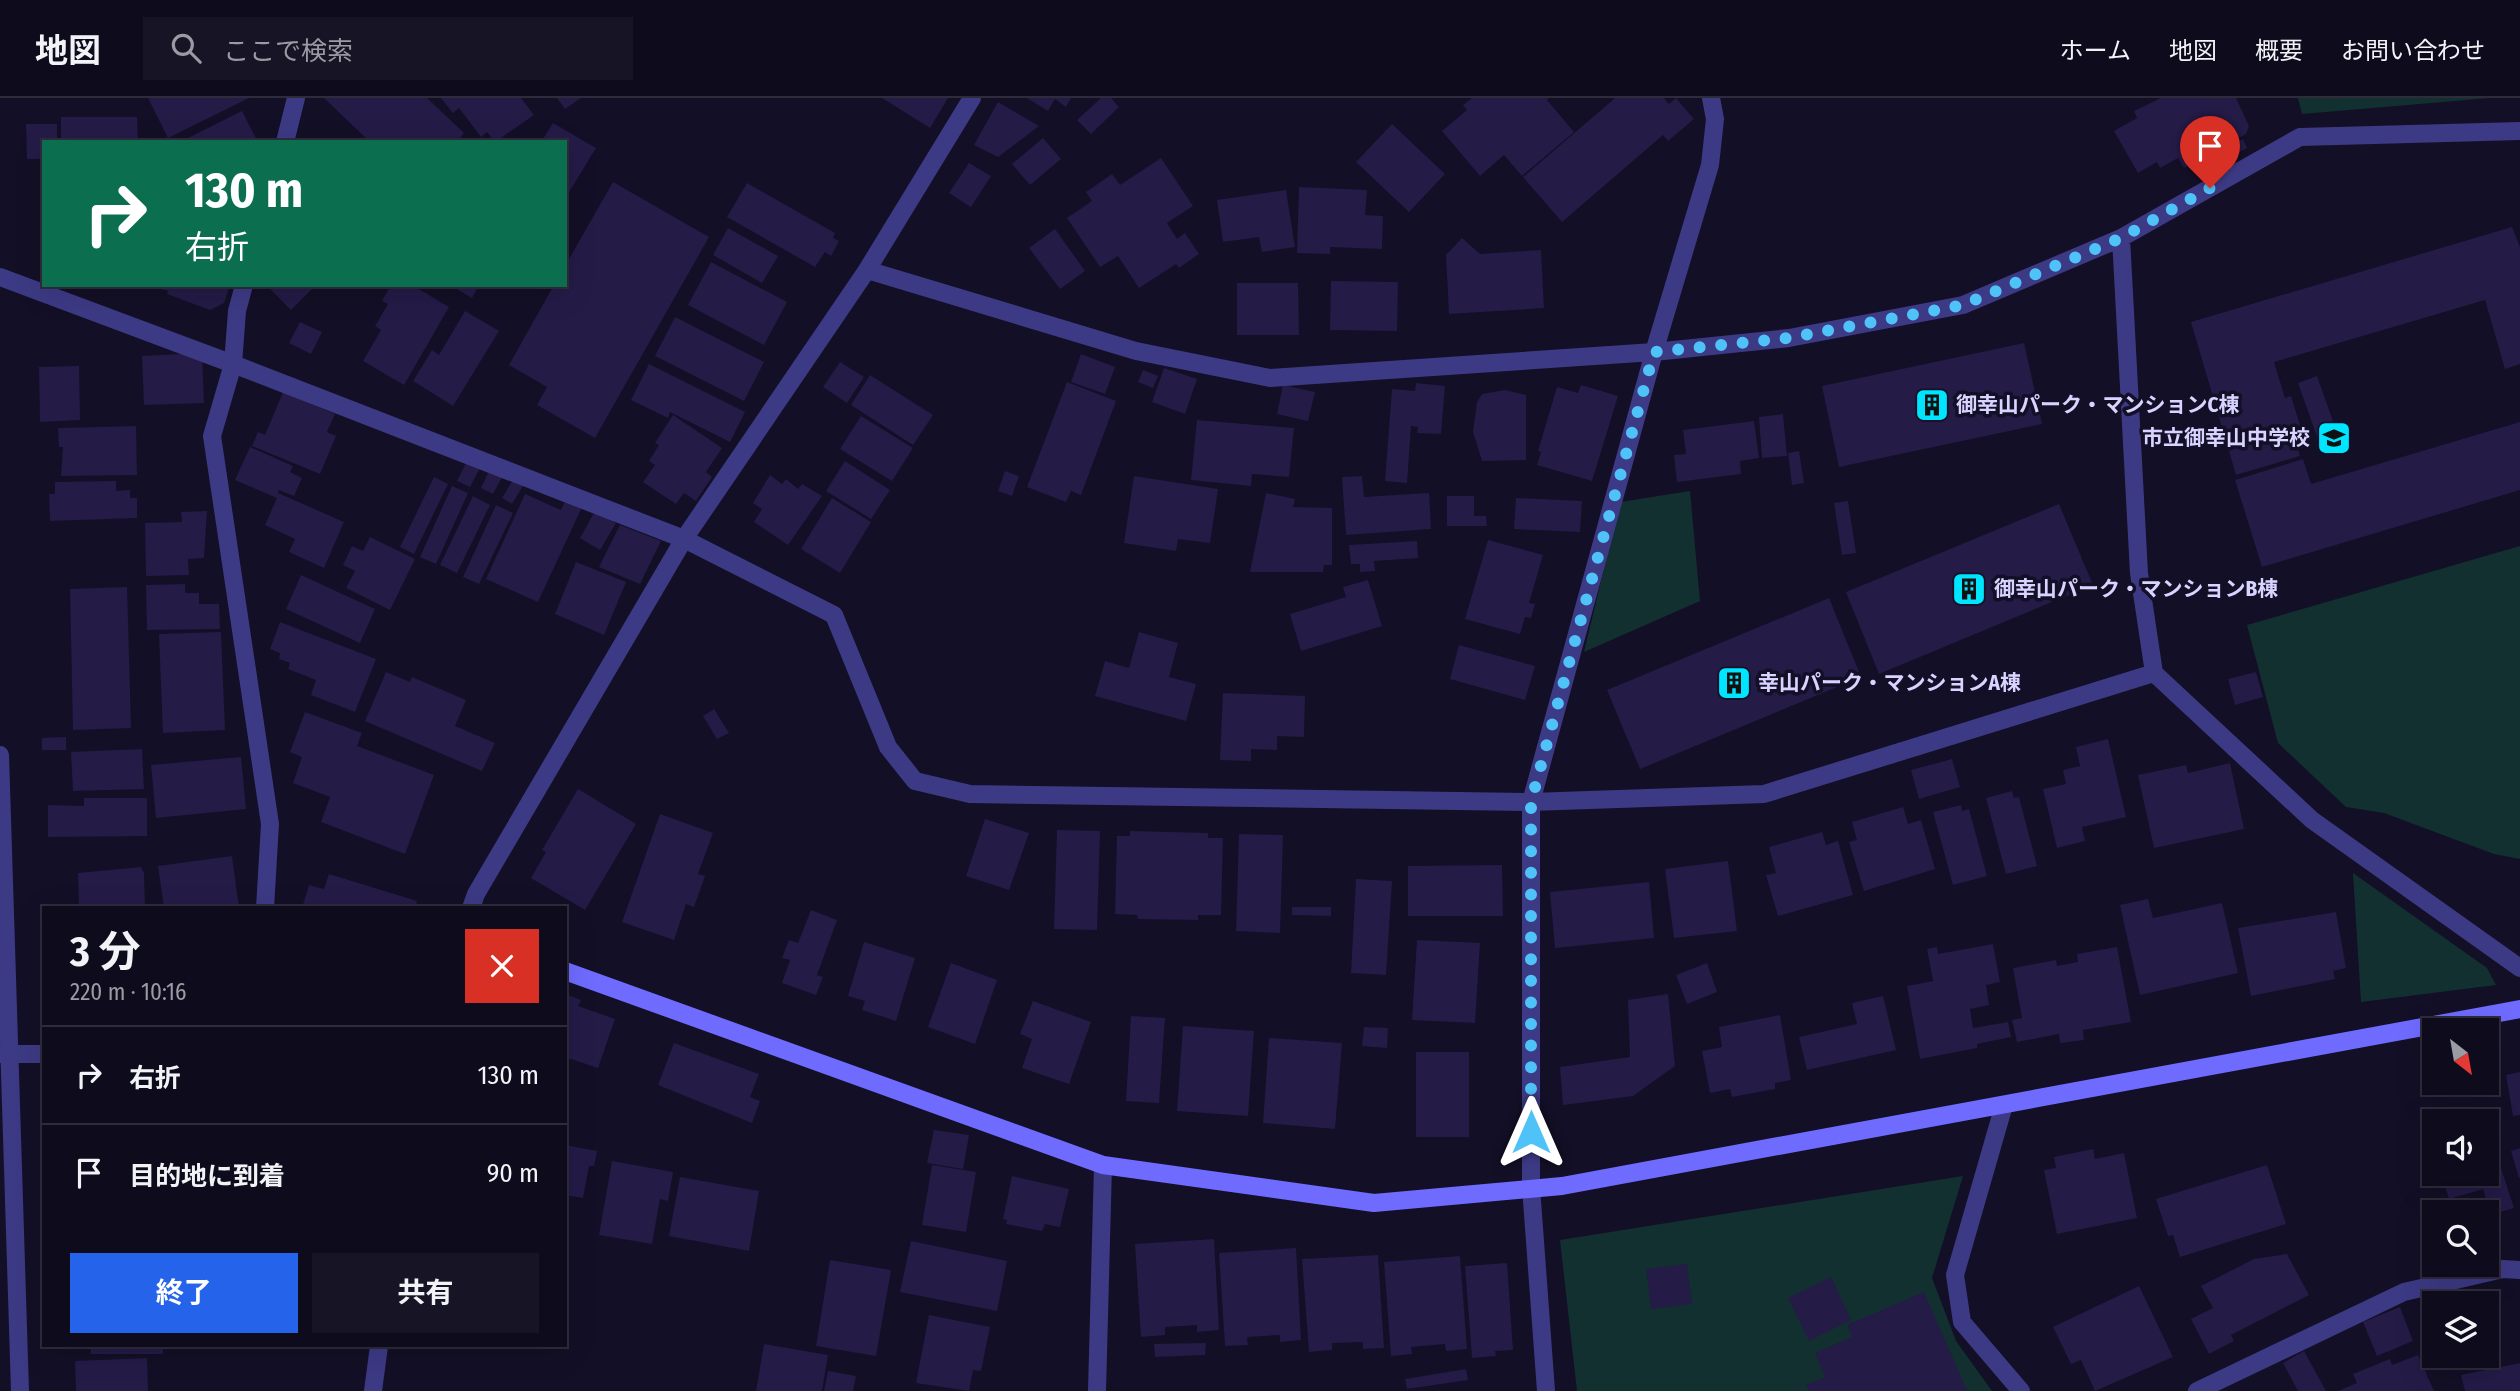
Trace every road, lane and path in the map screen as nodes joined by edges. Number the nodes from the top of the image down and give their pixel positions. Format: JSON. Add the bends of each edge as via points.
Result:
{"nodes":[{"id":1,"x":296,"y":98,"type":"edge"},
{"id":2,"x":972,"y":98,"type":"edge"},
{"id":3,"x":1711,"y":98,"type":"edge"},
{"id":4,"x":2520,"y":131,"type":"edge"},
{"id":5,"x":286,"y":140,"type":"edge"},
{"id":6,"x":2121,"y":238,"type":"junction"},
{"id":7,"x":867,"y":270,"type":"junction"},
{"id":8,"x":0,"y":276,"type":"edge"},
{"id":9,"x":243,"y":287,"type":"edge"},
{"id":10,"x":1654,"y":352,"type":"junction"},
{"id":11,"x":233,"y":364,"type":"junction"},
{"id":12,"x":684,"y":540,"type":"junction"},
{"id":13,"x":2154,"y":673,"type":"junction"},
{"id":14,"x":0,"y":755,"type":"edge"},
{"id":15,"x":1531,"y":802,"type":"junction"},
{"id":16,"x":265,"y":906,"type":"edge"},
{"id":17,"x":472,"y":906,"type":"edge"},
{"id":18,"x":2520,"y":968,"type":"edge"},
{"id":19,"x":567,"y":972,"type":"edge"},
{"id":20,"x":2520,"y":1009,"type":"edge"},
{"id":21,"x":4,"y":1054,"type":"edge"},
{"id":22,"x":42,"y":1054,"type":"edge"},
{"id":23,"x":2004,"y":1105,"type":"junction"},
{"id":24,"x":1103,"y":1166,"type":"junction"},
{"id":25,"x":1531,"y":1187,"type":"junction"},
{"id":26,"x":2520,"y":1270,"type":"edge"},
{"id":27,"x":379,"y":1347,"type":"edge"},
{"id":28,"x":20,"y":1391,"type":"edge"},
{"id":29,"x":373,"y":1391,"type":"edge"},
{"id":30,"x":1097,"y":1391,"type":"edge"},
{"id":31,"x":1546,"y":1391,"type":"edge"},
{"id":32,"x":2021,"y":1391,"type":"edge"},
{"id":33,"x":2196,"y":1391,"type":"edge"}],
"edges":[{"from":1,"to":5,"type":"street"},
{"from":2,"to":7,"type":"street"},
{"from":3,"to":10,"type":"street","via":[[1715,119],[1710,165]]},
{"from":4,"to":6,"type":"street","via":[[2300,137]]},
{"from":6,"to":10,"type":"street","via":[[1963,305],[1789,338]]},
{"from":6,"to":13,"type":"street","via":[[2139,573]]},
{"from":7,"to":10,"type":"street","via":[[1136,351],[1270,378]]},
{"from":7,"to":12,"type":"street"},
{"from":8,"to":11,"type":"street"},
{"from":9,"to":11,"type":"street"},
{"from":10,"to":15,"type":"street"},
{"from":11,"to":12,"type":"street"},
{"from":11,"to":16,"type":"street","via":[[212,436],[271,824]]},
{"from":12,"to":15,"type":"street","via":[[834,615],[888,747],[915,781],[970,794]]},
{"from":12,"to":17,"type":"street"},
{"from":13,"to":15,"type":"street","via":[[1764,794]]},
{"from":13,"to":18,"type":"street","via":[[2312,820]]},
{"from":14,"to":21,"type":"street"},
{"from":15,"to":25,"type":"street"},
{"from":19,"to":24,"type":"street"},
{"from":20,"to":23,"type":"street"},
{"from":21,"to":22,"type":"street"},
{"from":21,"to":28,"type":"street"},
{"from":23,"to":25,"type":"street","via":[[1562,1186]]},
{"from":23,"to":32,"type":"street","via":[[1955,1275],[1962,1322]]},
{"from":24,"to":25,"type":"street","via":[[1374,1203]]},
{"from":24,"to":30,"type":"street"},
{"from":25,"to":31,"type":"street"},
{"from":26,"to":33,"type":"street","via":[[2503,1269],[2404,1292]]},
{"from":27,"to":29,"type":"street"}]}
